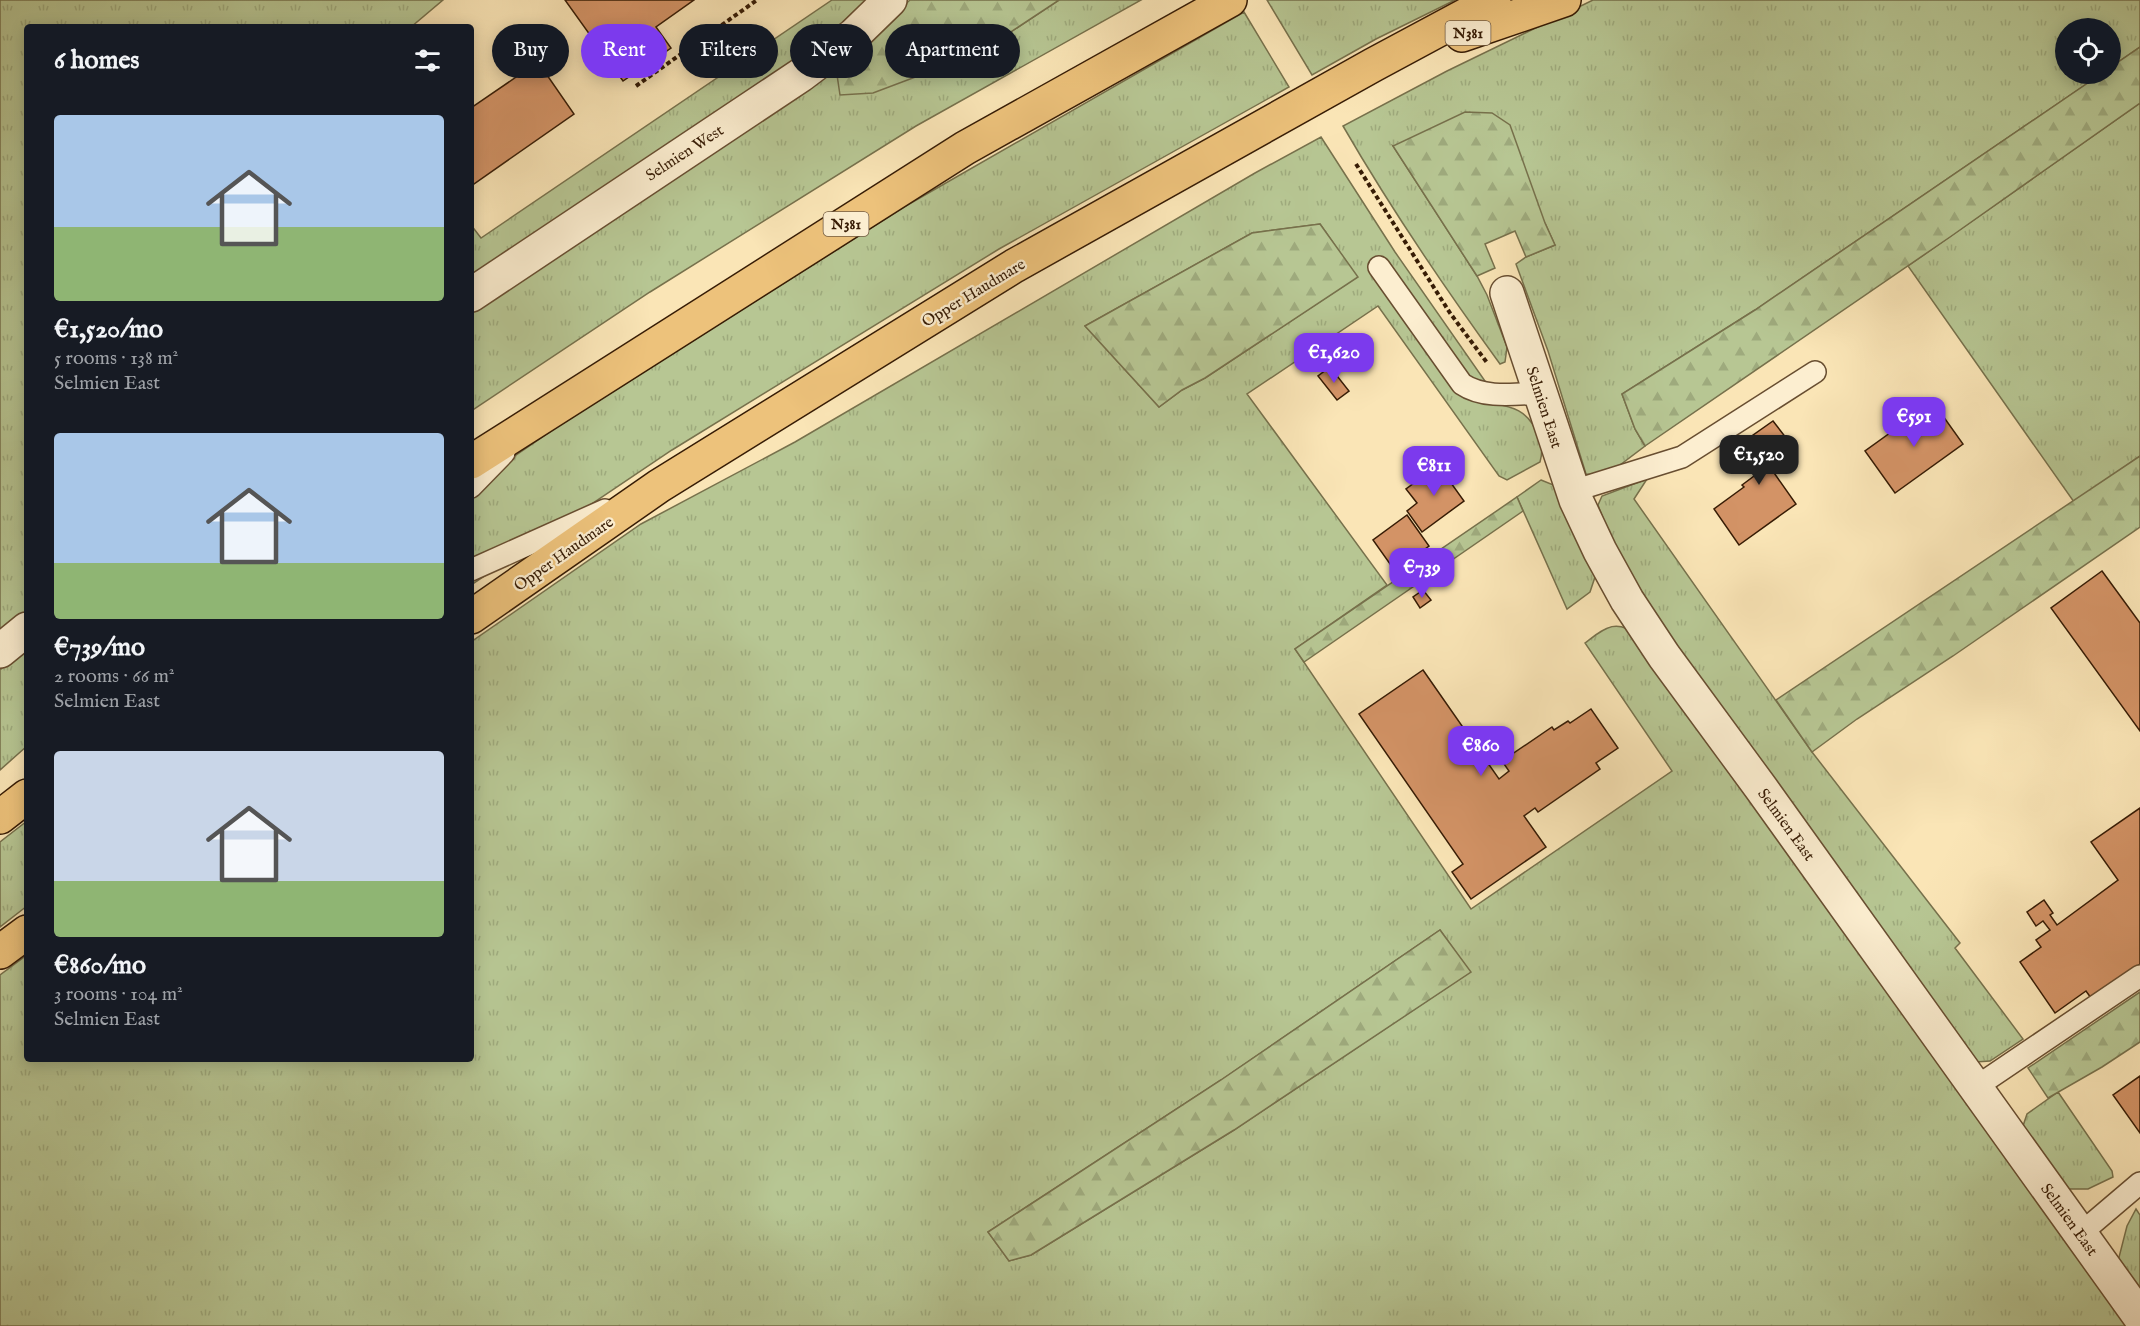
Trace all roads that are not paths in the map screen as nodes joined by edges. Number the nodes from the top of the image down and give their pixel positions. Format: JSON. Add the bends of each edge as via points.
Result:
{"nodes":[{"id":1,"x":890,"y":0,"type":"edge"},
{"id":2,"x":1230,"y":0,"type":"edge"},
{"id":3,"x":1494,"y":0,"type":"edge"},
{"id":4,"x":1564,"y":0,"type":"edge"},
{"id":5,"x":1373,"y":65,"type":"junction"},
{"id":6,"x":1379,"y":267,"type":"dead end"},
{"id":7,"x":474,"y":293,"type":"edge"},
{"id":8,"x":1507,"y":293,"type":"dead end"},
{"id":9,"x":1815,"y":372,"type":"dead end"},
{"id":10,"x":1541,"y":393,"type":"junction"},
{"id":11,"x":533,"y":423,"type":"junction"},
{"id":12,"x":474,"y":460,"type":"edge"},
{"id":13,"x":474,"y":484,"type":"edge"},
{"id":14,"x":659,"y":486,"type":"junction"},
{"id":15,"x":1573,"y":491,"type":"junction"},
{"id":16,"x":474,"y":569,"type":"edge"},
{"id":17,"x":474,"y":615,"type":"edge"},
{"id":18,"x":24,"y":631,"type":"edge"},
{"id":19,"x":0,"y":651,"type":"edge"},
{"id":20,"x":24,"y":798,"type":"edge"},
{"id":21,"x":0,"y":818,"type":"edge"},
{"id":22,"x":24,"y":934,"type":"edge"},
{"id":23,"x":0,"y":952,"type":"edge"},
{"id":24,"x":2140,"y":976,"type":"edge"},
{"id":25,"x":1976,"y":1087,"type":"junction"},
{"id":26,"x":2140,"y":1183,"type":"edge"},
{"id":27,"x":2080,"y":1234,"type":"junction"},
{"id":28,"x":2140,"y":1317,"type":"edge"}],
"edges":[{"from":1,"to":7,"type":"street","name":"Selmien West","via":[[854,35],[801,75]]},
{"from":2,"to":11,"type":"highway","number":"N381","via":[[965,148]]},
{"from":3,"to":5,"type":"highway","name":"Opper Haudmare","number":"N381"},
{"from":4,"to":5,"type":"highway","number":"N381"},
{"from":5,"to":14,"type":"highway","name":"Opper Haudmare","number":"N381","via":[[1014,266]]},
{"from":6,"to":10,"type":"lane","via":[[1462,384],[1482,393]]},
{"from":8,"to":10,"type":"street","name":"Selmien East"},
{"from":9,"to":15,"type":"lane","via":[[1682,457]]},
{"from":10,"to":15,"type":"street","name":"Selmien East"},
{"from":11,"to":12,"type":"highway","number":"N381"},
{"from":11,"to":13,"type":"lane"},
{"from":14,"to":16,"type":"lane"},
{"from":14,"to":17,"type":"highway","name":"Opper Haudmare","number":"N381"},
{"from":15,"to":25,"type":"street","name":"Selmien East","via":[[1627,600],[1664,656]]},
{"from":18,"to":19,"type":"street"},
{"from":20,"to":21,"type":"highway"},
{"from":22,"to":23,"type":"highway"},
{"from":24,"to":25,"type":"lane"},
{"from":25,"to":27,"type":"street","name":"Selmien East"},
{"from":26,"to":27,"type":"lane"},
{"from":27,"to":28,"type":"street","name":"Selmien East"}]}
